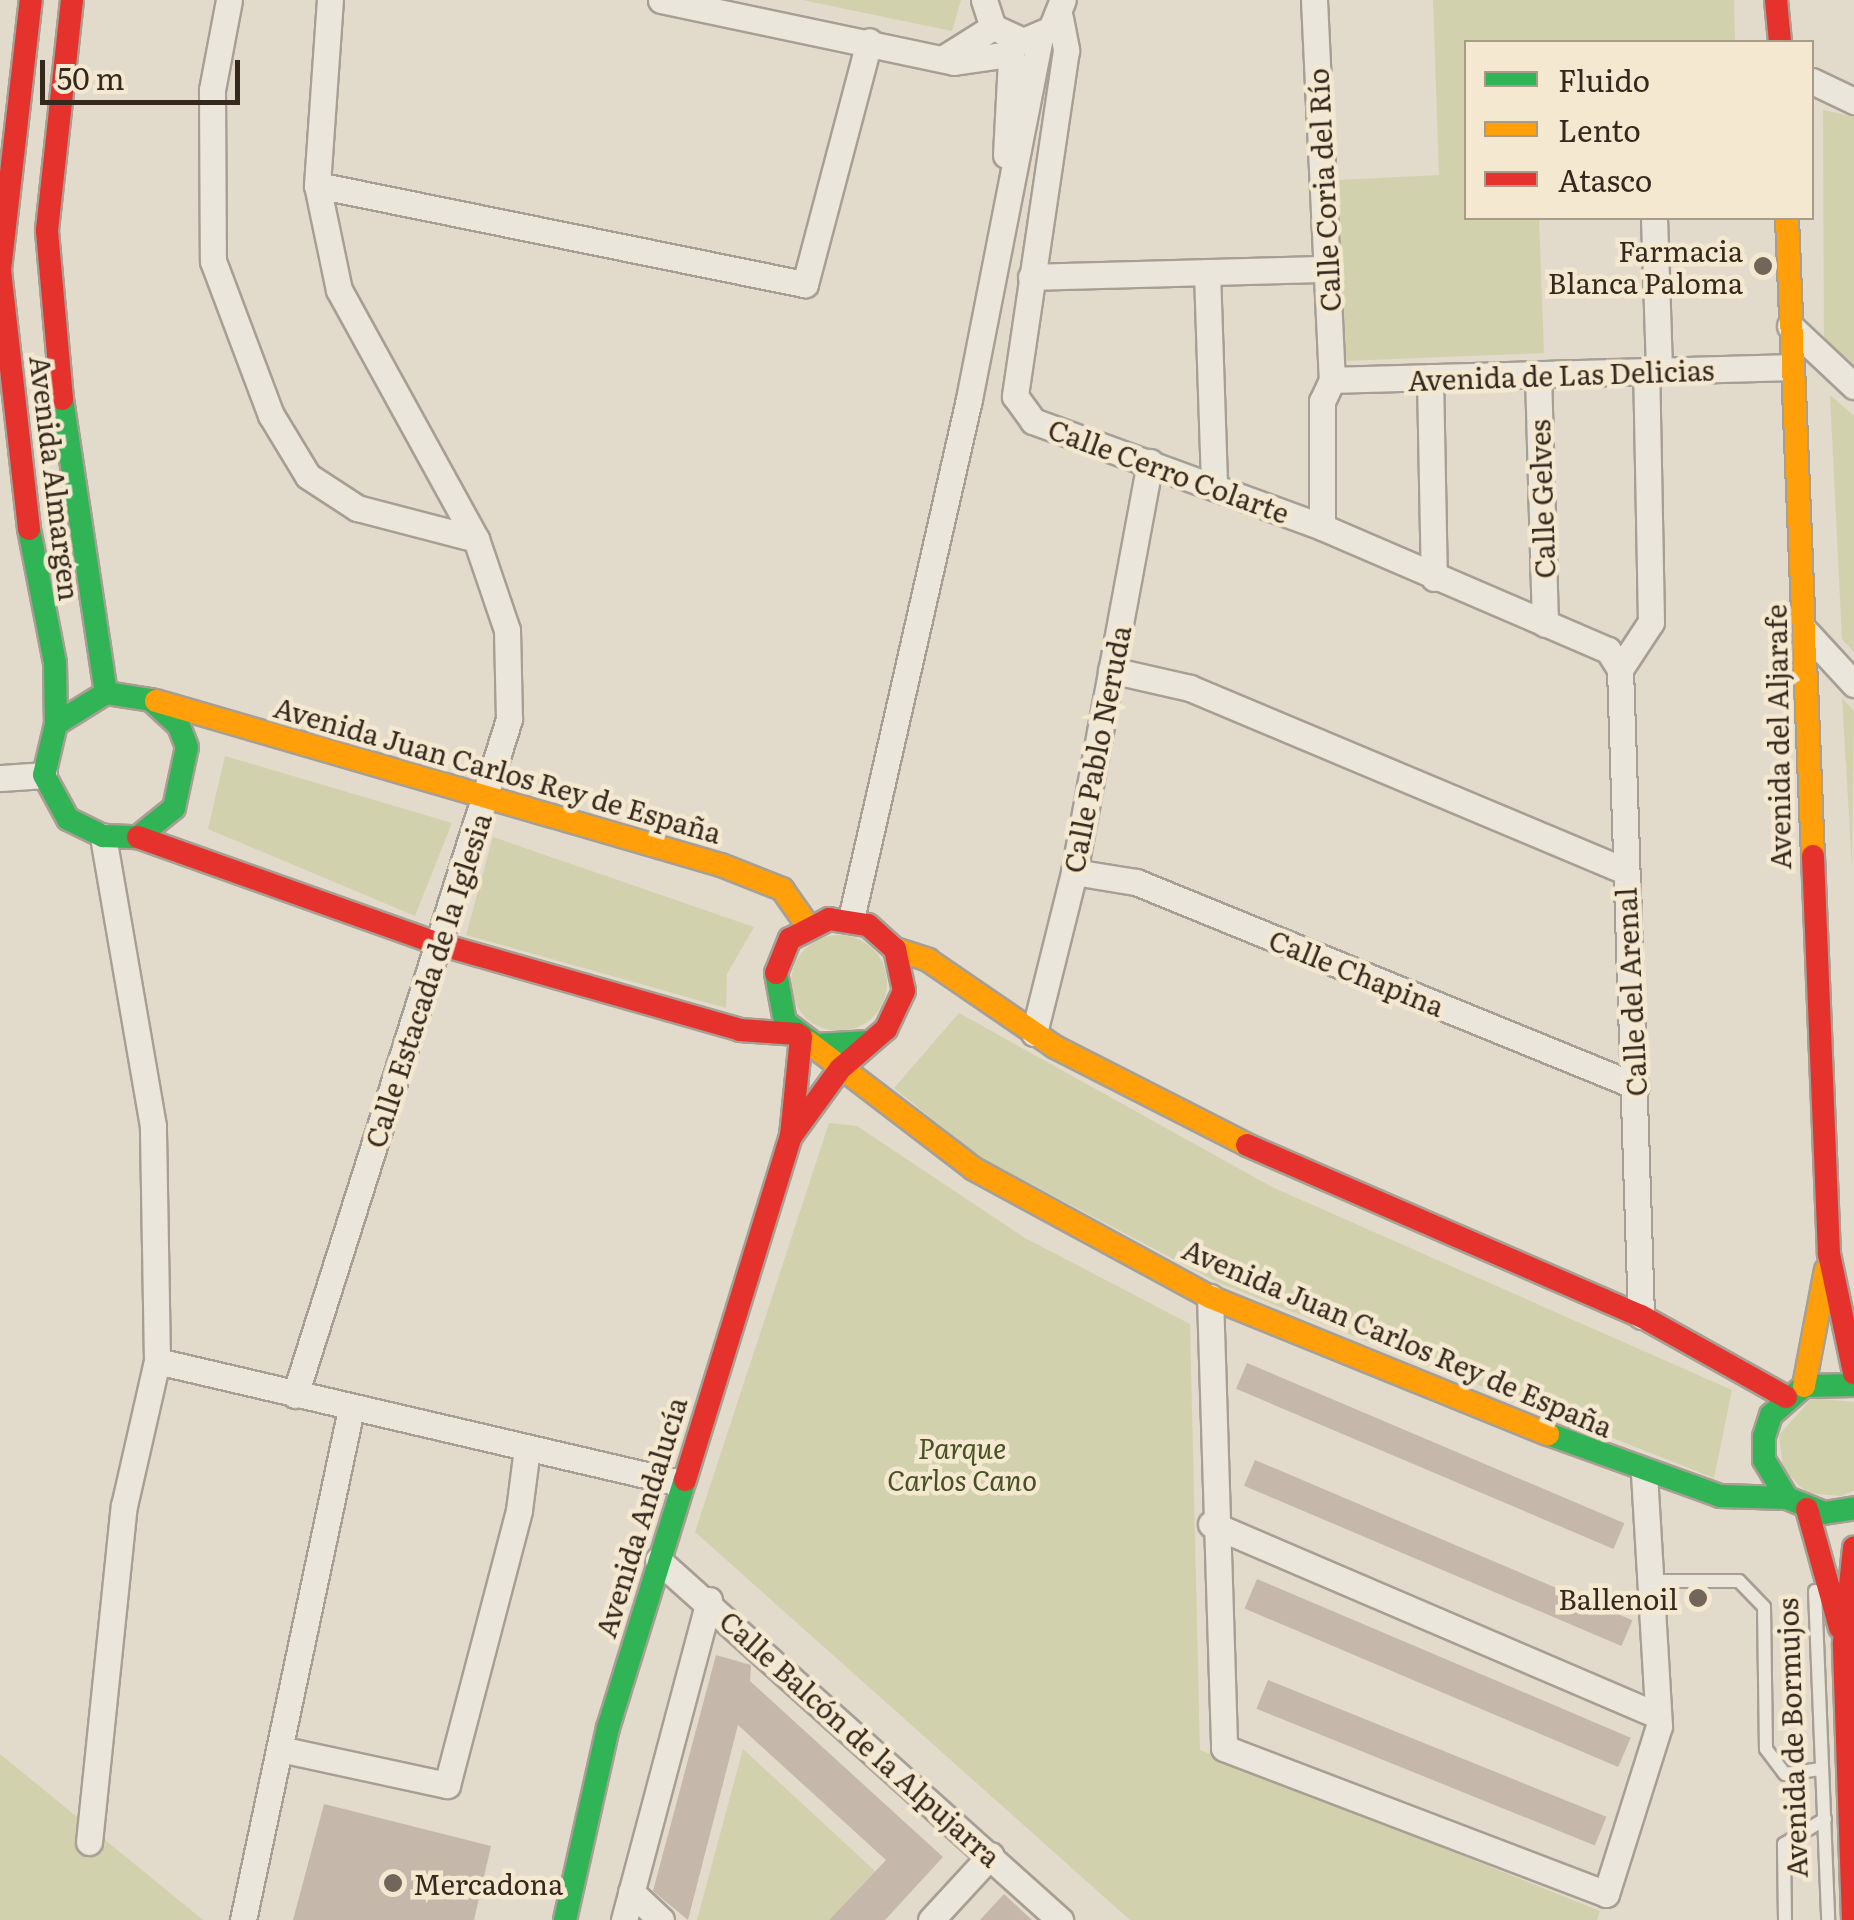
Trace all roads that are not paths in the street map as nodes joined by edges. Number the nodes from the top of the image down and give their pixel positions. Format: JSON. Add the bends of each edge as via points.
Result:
{"nodes":[{"id":1,"x":32,"y":0,"type":"edge"},
{"id":2,"x":72,"y":0,"type":"edge"},
{"id":3,"x":228,"y":0,"type":"edge"},
{"id":4,"x":330,"y":0,"type":"edge"},
{"id":5,"x":661,"y":0,"type":"edge"},
{"id":6,"x":984,"y":0,"type":"edge"},
{"id":7,"x":1314,"y":0,"type":"edge"},
{"id":8,"x":1776,"y":0,"type":"edge"},
{"id":9,"x":1061,"y":9,"type":"edge"},
{"id":10,"x":1040,"y":38,"type":"junction"},
{"id":11,"x":868,"y":40,"type":"junction"},
{"id":12,"x":1005,"y":40,"type":"junction"},
{"id":13,"x":1780,"y":40,"type":"edge"},
{"id":14,"x":1814,"y":83,"type":"edge"},
{"id":15,"x":1854,"y":100,"type":"edge"},
{"id":16,"x":1011,"y":174,"type":"junction"},
{"id":17,"x":317,"y":185,"type":"junction"},
{"id":18,"x":1654,"y":220,"type":"edge"},
{"id":19,"x":1787,"y":220,"type":"edge"},
{"id":20,"x":1326,"y":269,"type":"junction"},
{"id":21,"x":1207,"y":272,"type":"junction"},
{"id":22,"x":1031,"y":277,"type":"junction"},
{"id":23,"x":2,"y":298,"type":"edge"},
{"id":24,"x":1790,"y":326,"type":"junction"},
{"id":25,"x":1790,"y":367,"type":"junction"},
{"id":26,"x":1652,"y":371,"type":"junction"},
{"id":27,"x":1538,"y":374,"type":"junction"},
{"id":28,"x":1430,"y":378,"type":"junction"},
{"id":29,"x":1332,"y":380,"type":"junction"},
{"id":30,"x":1854,"y":386,"type":"edge"},
{"id":31,"x":1150,"y":462,"type":"junction"},
{"id":32,"x":1214,"y":484,"type":"junction"},
{"id":33,"x":1322,"y":527,"type":"junction"},
{"id":34,"x":476,"y":539,"type":"junction"},
{"id":35,"x":1434,"y":578,"type":"junction"},
{"id":36,"x":1545,"y":624,"type":"junction"},
{"id":37,"x":1806,"y":632,"type":"junction"},
{"id":38,"x":1620,"y":669,"type":"junction"},
{"id":39,"x":1111,"y":670,"type":"junction"},
{"id":40,"x":1854,"y":684,"type":"edge"},
{"id":41,"x":106,"y":692,"type":"junction"},
{"id":42,"x":152,"y":700,"type":"junction"},
{"id":43,"x":56,"y":724,"type":"junction"},
{"id":44,"x":44,"y":775,"type":"junction"},
{"id":45,"x":0,"y":778,"type":"edge"},
{"id":46,"x":486,"y":795,"type":"junction"},
{"id":47,"x":104,"y":836,"type":"junction"},
{"id":48,"x":138,"y":837,"type":"junction"},
{"id":49,"x":1624,"y":870,"type":"junction"},
{"id":50,"x":1074,"y":872,"type":"junction"},
{"id":51,"x":851,"y":919,"type":"junction"},
{"id":52,"x":808,"y":926,"type":"junction"},
{"id":53,"x":439,"y":944,"type":"junction"},
{"id":54,"x":895,"y":950,"type":"junction"},
{"id":55,"x":1034,"y":1033,"type":"junction"},
{"id":56,"x":802,"y":1037,"type":"junction"},
{"id":57,"x":869,"y":1042,"type":"junction"},
{"id":58,"x":840,"y":1069,"type":"junction"},
{"id":59,"x":1636,"y":1086,"type":"junction"},
{"id":60,"x":897,"y":1116,"type":"junction"},
{"id":61,"x":791,"y":1136,"type":"junction"},
{"id":62,"x":1829,"y":1254,"type":"junction"},
{"id":63,"x":1210,"y":1296,"type":"junction"},
{"id":64,"x":1641,"y":1316,"type":"junction"},
{"id":65,"x":157,"y":1361,"type":"junction"},
{"id":66,"x":1854,"y":1373,"type":"edge"},
{"id":67,"x":1854,"y":1386,"type":"edge"},
{"id":68,"x":1795,"y":1392,"type":"junction"},
{"id":69,"x":295,"y":1396,"type":"junction"},
{"id":70,"x":351,"y":1408,"type":"junction"},
{"id":71,"x":527,"y":1448,"type":"junction"},
{"id":72,"x":1644,"y":1473,"type":"junction"},
{"id":73,"x":680,"y":1483,"type":"junction"},
{"id":74,"x":1797,"y":1504,"type":"junction"},
{"id":75,"x":1854,"y":1508,"type":"edge"},
{"id":76,"x":1211,"y":1524,"type":"junction"},
{"id":77,"x":1854,"y":1548,"type":"edge"},
{"id":78,"x":1815,"y":1554,"type":"junction"},
{"id":79,"x":658,"y":1560,"type":"junction"},
{"id":80,"x":1650,"y":1581,"type":"junction"},
{"id":81,"x":709,"y":1600,"type":"junction"},
{"id":82,"x":1844,"y":1644,"type":"junction"},
{"id":83,"x":1658,"y":1716,"type":"junction"},
{"id":84,"x":280,"y":1749,"type":"junction"},
{"id":85,"x":1822,"y":1770,"type":"junction"},
{"id":86,"x":1825,"y":1818,"type":"junction"},
{"id":87,"x":90,"y":1842,"type":"dead end"},
{"id":88,"x":991,"y":1855,"type":"junction"},
{"id":89,"x":631,"y":1892,"type":"junction"},
{"id":90,"x":244,"y":1920,"type":"edge"},
{"id":91,"x":565,"y":1920,"type":"edge"},
{"id":92,"x":624,"y":1920,"type":"edge"},
{"id":93,"x":661,"y":1920,"type":"edge"},
{"id":94,"x":931,"y":1920,"type":"edge"},
{"id":95,"x":1060,"y":1920,"type":"edge"},
{"id":96,"x":1786,"y":1920,"type":"edge"},
{"id":97,"x":1828,"y":1920,"type":"edge"},
{"id":98,"x":1854,"y":1920,"type":"edge"}],
"edges":[{"from":1,"to":23,"type":"street","name":"Avenida Almargen"},
{"from":2,"to":41,"type":"street","name":"Avenida Almargen","via":[[47,230],[54,354]]},
{"from":3,"to":34,"type":"street","via":[[212,90],[214,261],[271,416],[308,476],[358,508]]},
{"from":4,"to":17,"type":"street","name":"Calle Estacada de la Iglesia"},
{"from":5,"to":11,"type":"street"},
{"from":6,"to":12,"type":"street"},
{"from":7,"to":20,"type":"street","name":"Calle Coria del Río"},
{"from":8,"to":13,"type":"street"},
{"from":9,"to":10,"type":"street"},
{"from":9,"to":22,"type":"street","name":"Calle Cerro Colarte","via":[[1066,50]]},
{"from":10,"to":12,"type":"street"},
{"from":10,"to":16,"type":"street"},
{"from":11,"to":12,"type":"street","via":[[947,56]]},
{"from":11,"to":17,"type":"street","via":[[804,284]]},
{"from":12,"to":16,"type":"street"},
{"from":14,"to":15,"type":"street"},
{"from":16,"to":51,"type":"street","via":[[969,399]]},
{"from":17,"to":34,"type":"street","name":"Calle Estacada de la Iglesia","via":[[339,290]]},
{"from":18,"to":26,"type":"street"},
{"from":19,"to":24,"type":"street","name":"Avenida del Aljarafe"},
{"from":20,"to":21,"type":"street"},
{"from":20,"to":29,"type":"street","name":"Calle Coria del Río"},
{"from":21,"to":22,"type":"street"},
{"from":21,"to":32,"type":"street"},
{"from":22,"to":31,"type":"street","name":"Calle Cerro Colarte","via":[[1015,396],[1032,420]]},
{"from":23,"to":43,"type":"street","name":"Avenida Almargen","via":[[35,581],[56,663]]},
{"from":24,"to":25,"type":"street","name":"Avenida del Aljarafe"},
{"from":24,"to":30,"type":"street"},
{"from":25,"to":26,"type":"street","name":"Avenida de Las Delicias"},
{"from":25,"to":37,"type":"street","name":"Avenida del Aljarafe"},
{"from":26,"to":27,"type":"street","name":"Avenida de Las Delicias"},
{"from":26,"to":38,"type":"street","via":[[1651,622]]},
{"from":27,"to":28,"type":"street","name":"Avenida de Las Delicias"},
{"from":27,"to":36,"type":"street","name":"Calle Gelves"},
{"from":28,"to":29,"type":"street","name":"Avenida de Las Delicias"},
{"from":28,"to":35,"type":"street"},
{"from":29,"to":33,"type":"street","name":"Calle Coria del Río","via":[[1322,401]]},
{"from":31,"to":32,"type":"street","name":"Calle Cerro Colarte"},
{"from":31,"to":39,"type":"street","name":"Calle Pablo Neruda"},
{"from":32,"to":33,"type":"street","name":"Calle Cerro Colarte"},
{"from":33,"to":35,"type":"street","name":"Calle Cerro Colarte"},
{"from":34,"to":46,"type":"street","name":"Calle Estacada de la Iglesia","via":[[507,630],[508,720]]},
{"from":35,"to":36,"type":"street","name":"Calle Cerro Colarte"},
{"from":36,"to":38,"type":"street","name":"Calle Cerro Colarte","via":[[1608,650]]},
{"from":37,"to":40,"type":"street"},
{"from":37,"to":62,"type":"street","name":"Avenida del Aljarafe"},
{"from":38,"to":49,"type":"street","name":"Calle del Arenal"},
{"from":39,"to":49,"type":"street","via":[[1190,688]]},
{"from":39,"to":50,"type":"street","name":"Calle Pablo Neruda"},
{"from":41,"to":42,"type":"street"},
{"from":41,"to":43,"type":"street"},
{"from":42,"to":46,"type":"street","name":"Avenida Juan Carlos Rey de España"},
{"from":42,"to":48,"type":"street","via":[[179,726],[188,773],[174,808]]},
{"from":43,"to":44,"type":"street"},
{"from":44,"to":45,"type":"street"},
{"from":44,"to":47,"type":"street","via":[[68,819]]},
{"from":46,"to":52,"type":"street","name":"Avenida Juan Carlos Rey de España","via":[[782,889]]},
{"from":46,"to":53,"type":"street","name":"Calle Estacada de la Iglesia"},
{"from":47,"to":48,"type":"street"},
{"from":47,"to":65,"type":"street","via":[[153,1126]]},
{"from":48,"to":53,"type":"street"},
{"from":49,"to":59,"type":"street","name":"Calle del Arenal"},
{"from":50,"to":55,"type":"street","name":"Calle Pablo Neruda"},
{"from":50,"to":59,"type":"street","name":"Calle Chapina","via":[[1136,882]]},
{"from":51,"to":52,"type":"street"},
{"from":51,"to":54,"type":"street"},
{"from":52,"to":56,"type":"street","via":[[790,940],[773,980],[776,1002]]},
{"from":53,"to":56,"type":"street","via":[[734,1028]]},
{"from":53,"to":69,"type":"street","name":"Calle Estacada de la Iglesia"},
{"from":54,"to":55,"type":"street","via":[[928,960]]},
{"from":54,"to":57,"type":"street","via":[[901,1001]]},
{"from":55,"to":64,"type":"street","via":[[1265,1154]]},
{"from":56,"to":57,"type":"street","via":[[834,1049]]},
{"from":56,"to":58,"type":"street","name":"Avenida Juan Carlos Rey de España"},
{"from":56,"to":61,"type":"street"},
{"from":57,"to":58,"type":"street"},
{"from":58,"to":60,"type":"street","name":"Avenida Juan Carlos Rey de España"},
{"from":58,"to":61,"type":"street"},
{"from":59,"to":64,"type":"street","name":"Calle del Arenal"},
{"from":60,"to":61,"type":"street","via":[[848,1104]]},
{"from":60,"to":63,"type":"street","name":"Avenida Juan Carlos Rey de España","via":[[974,1169]]},
{"from":61,"to":73,"type":"street","name":"Avenida Andalucía"},
{"from":62,"to":66,"type":"street","name":"Avenida del Aljarafe"},
{"from":62,"to":68,"type":"street","name":"Avenida del Aljarafe"},
{"from":63,"to":72,"type":"street","name":"Avenida Juan Carlos Rey de España"},
{"from":63,"to":76,"type":"street"},
{"from":64,"to":68,"type":"street"},
{"from":65,"to":69,"type":"street"},
{"from":65,"to":87,"type":"street","via":[[124,1506]]},
{"from":67,"to":68,"type":"street"},
{"from":68,"to":74,"type":"street","name":"Avenida del Aljarafe","via":[[1772,1415],[1764,1448],[1772,1481]]},
{"from":69,"to":70,"type":"street"},
{"from":70,"to":71,"type":"street"},
{"from":70,"to":84,"type":"street"},
{"from":71,"to":73,"type":"street"},
{"from":71,"to":84,"type":"street","via":[[519,1510],[447,1785]]},
{"from":72,"to":74,"type":"street","name":"Avenida Juan Carlos Rey de España","via":[[1720,1496]]},
{"from":72,"to":80,"type":"street"},
{"from":73,"to":79,"type":"street","name":"Avenida Andalucía"},
{"from":74,"to":75,"type":"street","name":"Avenida Juan Carlos Rey de España"},
{"from":74,"to":78,"type":"street","name":"Avenida de Bormujos"},
{"from":76,"to":83,"type":"street"},
{"from":76,"to":83,"type":"street","via":[[1224,1748],[1606,1894]]},
{"from":77,"to":82,"type":"street","name":"Avenida de Bormujos"},
{"from":78,"to":82,"type":"street","name":"Avenida de Bormujos"},
{"from":78,"to":85,"type":"lane","name":"Avenida de Bormujos"},
{"from":79,"to":81,"type":"street","name":"Calle Balcón de la Alpujarra"},
{"from":79,"to":91,"type":"street","name":"Avenida Andalucía"},
{"from":80,"to":83,"type":"street"},
{"from":80,"to":85,"type":"lane","via":[[1739,1581],[1764,1606],[1766,1749],[1784,1774]]},
{"from":81,"to":88,"type":"street","name":"Calle Balcón de la Alpujarra"},
{"from":81,"to":89,"type":"street"},
{"from":82,"to":98,"type":"street","name":"Avenida de Bormujos"},
{"from":84,"to":90,"type":"street"},
{"from":85,"to":86,"type":"lane","name":"Avenida de Bormujos"},
{"from":86,"to":96,"type":"lane","via":[[1784,1844]]},
{"from":86,"to":97,"type":"lane","name":"Avenida de Bormujos"},
{"from":88,"to":94,"type":"street"},
{"from":88,"to":95,"type":"street","name":"Calle Balcón de la Alpujarra"},
{"from":89,"to":92,"type":"street"},
{"from":89,"to":93,"type":"street"}]}
